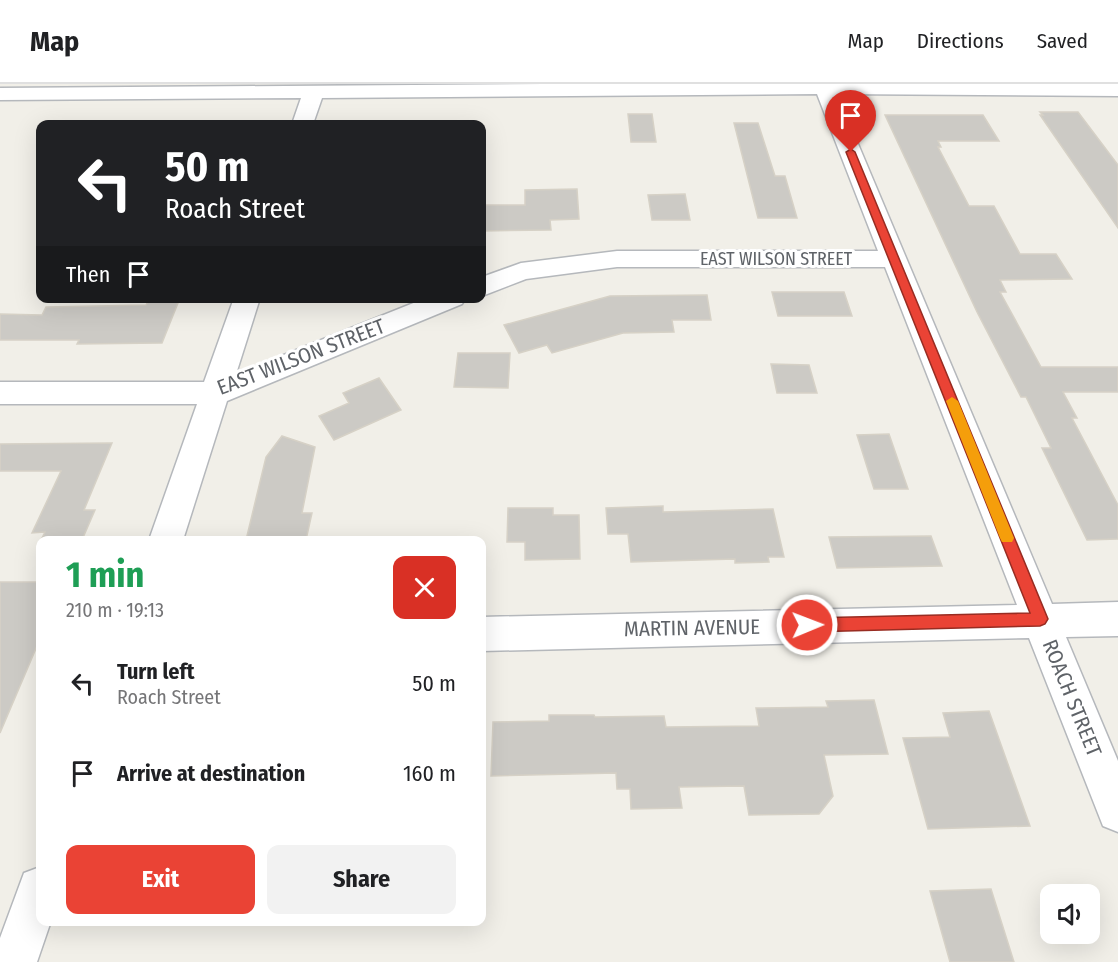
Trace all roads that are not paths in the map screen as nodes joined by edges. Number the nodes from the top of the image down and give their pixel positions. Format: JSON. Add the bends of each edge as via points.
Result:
{"nodes":[{"id":1,"x":824,"y":86,"type":"edge"},
{"id":2,"x":273,"y":88,"type":"edge"},
{"id":3,"x":313,"y":93,"type":"junction"},
{"id":4,"x":0,"y":94,"type":"edge"},
{"id":5,"x":1114,"y":94,"type":"edge"},
{"id":6,"x":304,"y":120,"type":"edge"},
{"id":7,"x":894,"y":259,"type":"junction"},
{"id":8,"x":486,"y":285,"type":"edge"},
{"id":9,"x":245,"y":303,"type":"edge"},
{"id":10,"x":441,"y":303,"type":"edge"},
{"id":11,"x":0,"y":393,"type":"edge"},
{"id":12,"x":217,"y":393,"type":"junction"},
{"id":13,"x":167,"y":536,"type":"edge"},
{"id":14,"x":1040,"y":619,"type":"junction"},
{"id":15,"x":1118,"y":619,"type":"edge"},
{"id":16,"x":486,"y":634,"type":"edge"},
{"id":17,"x":1118,"y":812,"type":"edge"},
{"id":18,"x":36,"y":900,"type":"edge"},
{"id":19,"x":14,"y":962,"type":"edge"}],
"edges":[{"from":1,"to":3,"type":"street"},
{"from":1,"to":5,"type":"street"},
{"from":1,"to":7,"type":"street","name":"ROACH STREET"},
{"from":2,"to":3,"type":"street"},
{"from":2,"to":4,"type":"street"},
{"from":3,"to":6,"type":"street"},
{"from":7,"to":8,"type":"street","name":"EAST WILSON STREET","via":[[617,259],[521,271]]},
{"from":7,"to":14,"type":"street","name":"ROACH STREET"},
{"from":9,"to":12,"type":"street"},
{"from":10,"to":12,"type":"street","name":"EAST WILSON STREET"},
{"from":11,"to":12,"type":"street","name":"EAST WILSON STREET"},
{"from":12,"to":13,"type":"street"},
{"from":14,"to":15,"type":"street","name":"MARTIN AVENUE"},
{"from":14,"to":16,"type":"street","name":"MARTIN AVENUE"},
{"from":14,"to":17,"type":"street","name":"ROACH STREET"},
{"from":18,"to":19,"type":"street"}]}
